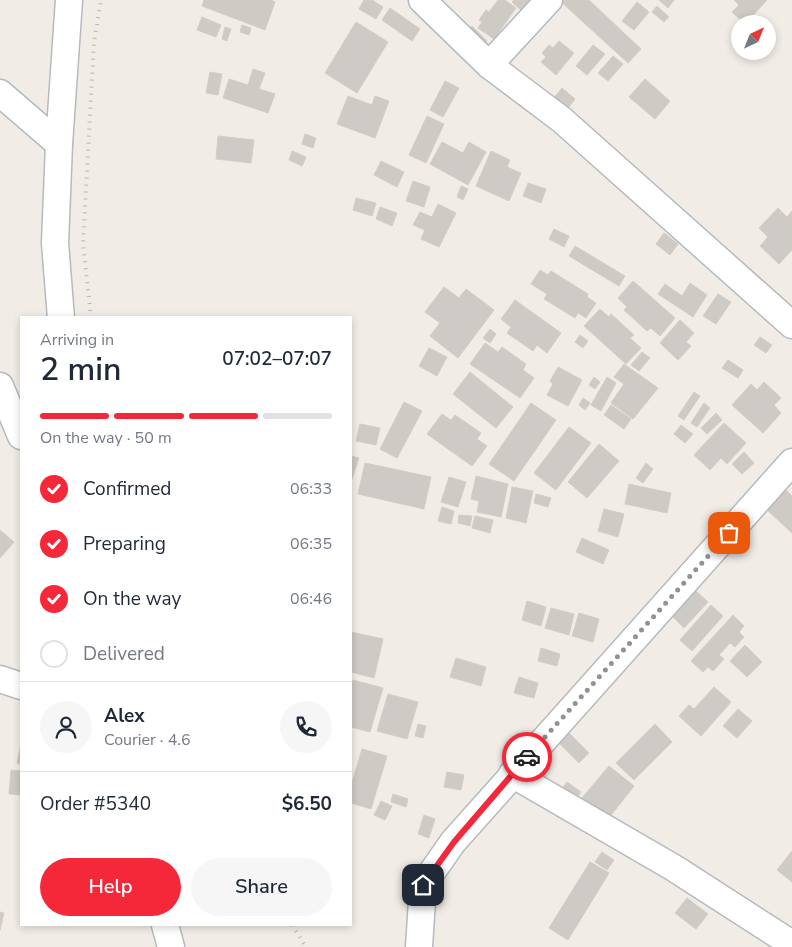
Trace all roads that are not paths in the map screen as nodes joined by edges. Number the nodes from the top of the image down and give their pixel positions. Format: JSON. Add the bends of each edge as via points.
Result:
{"nodes":[{"id":1,"x":68,"y":0,"type":"edge"},
{"id":2,"x":422,"y":0,"type":"edge"},
{"id":3,"x":549,"y":0,"type":"edge"},
{"id":4,"x":489,"y":65,"type":"junction"},
{"id":5,"x":0,"y":93,"type":"edge"},
{"id":6,"x":58,"y":144,"type":"junction"},
{"id":7,"x":61,"y":316,"type":"edge"},
{"id":8,"x":792,"y":325,"type":"edge"},
{"id":9,"x":0,"y":386,"type":"edge"},
{"id":10,"x":20,"y":434,"type":"edge"},
{"id":11,"x":792,"y":462,"type":"edge"},
{"id":12,"x":0,"y":679,"type":"edge"},
{"id":13,"x":20,"y":686,"type":"edge"},
{"id":14,"x":512,"y":774,"type":"junction"},
{"id":15,"x":165,"y":926,"type":"edge"},
{"id":16,"x":792,"y":944,"type":"edge"},
{"id":17,"x":171,"y":947,"type":"edge"},
{"id":18,"x":419,"y":947,"type":"edge"}],
"edges":[{"from":1,"to":6,"type":"street"},
{"from":2,"to":4,"type":"street"},
{"from":3,"to":4,"type":"street"},
{"from":4,"to":8,"type":"street","via":[[562,120]]},
{"from":5,"to":6,"type":"street"},
{"from":6,"to":7,"type":"street","via":[[55,243]]},
{"from":9,"to":10,"type":"street"},
{"from":11,"to":14,"type":"street"},
{"from":12,"to":13,"type":"street"},
{"from":14,"to":16,"type":"street","via":[[674,868]]},
{"from":14,"to":18,"type":"street","via":[[454,842],[423,885]]},
{"from":15,"to":17,"type":"street"}]}
